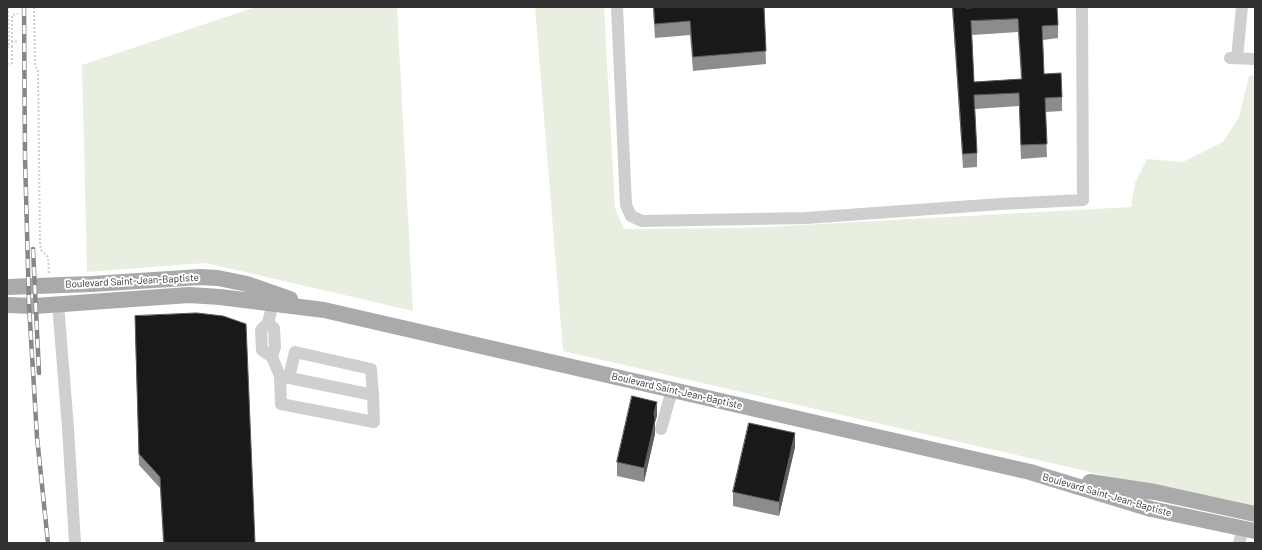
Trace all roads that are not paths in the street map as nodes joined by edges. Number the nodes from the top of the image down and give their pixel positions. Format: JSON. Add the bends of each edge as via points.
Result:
{"nodes":[{"id":1,"x":617,"y":7,"type":"edge"},
{"id":2,"x":1082,"y":7,"type":"edge"},
{"id":3,"x":1242,"y":7,"type":"edge"},
{"id":4,"x":1255,"y":60,"type":"edge"},
{"id":5,"x":7,"y":287,"type":"edge"},
{"id":6,"x":273,"y":303,"type":"junction"},
{"id":7,"x":58,"y":304,"type":"junction"},
{"id":8,"x":7,"y":305,"type":"edge"},
{"id":9,"x":324,"y":310,"type":"junction"},
{"id":10,"x":284,"y":377,"type":"junction"},
{"id":11,"x":672,"y":390,"type":"junction"},
{"id":12,"x":373,"y":395,"type":"junction"},
{"id":13,"x":662,"y":429,"type":"dead end"},
{"id":14,"x":1030,"y":472,"type":"junction"},
{"id":15,"x":1255,"y":514,"type":"edge"},
{"id":16,"x":1246,"y":534,"type":"edge"},
{"id":17,"x":75,"y":543,"type":"edge"}],
"edges":[{"from":1,"to":2,"type":"lane","via":[[626,205],[631,216],[642,221],[806,218],[1084,200]]},
{"from":3,"to":4,"type":"lane","via":[[1234,58]]},
{"from":5,"to":9,"type":"main road","name":"Boulevard Saint-Jean-Baptiste","via":[[218,278],[247,284]]},
{"from":6,"to":7,"type":"main road","name":"Boulevard Saint-Jean-Baptiste","via":[[189,295]]},
{"from":6,"to":9,"type":"main road","name":"Boulevard Saint-Jean-Baptiste"},
{"from":6,"to":10,"type":"lane","via":[[268,322],[261,330],[262,350],[272,357]]},
{"from":7,"to":8,"type":"main road","name":"Boulevard Saint-Jean-Baptiste"},
{"from":7,"to":17,"type":"lane"},
{"from":9,"to":11,"type":"main road","name":"Boulevard Saint-Jean-Baptiste"},
{"from":10,"to":12,"type":"lane"},
{"from":10,"to":12,"type":"lane","via":[[295,352],[371,369]]},
{"from":10,"to":12,"type":"lane","via":[[281,404],[374,422]]},
{"from":11,"to":13,"type":"lane"},
{"from":11,"to":14,"type":"main road","name":"Boulevard Saint-Jean-Baptiste"},
{"from":14,"to":15,"type":"main road","name":"Boulevard Saint-Jean-Baptiste","via":[[1155,492]]},
{"from":14,"to":16,"type":"main road","name":"Boulevard Saint-Jean-Baptiste","via":[[1151,509]]}]}
